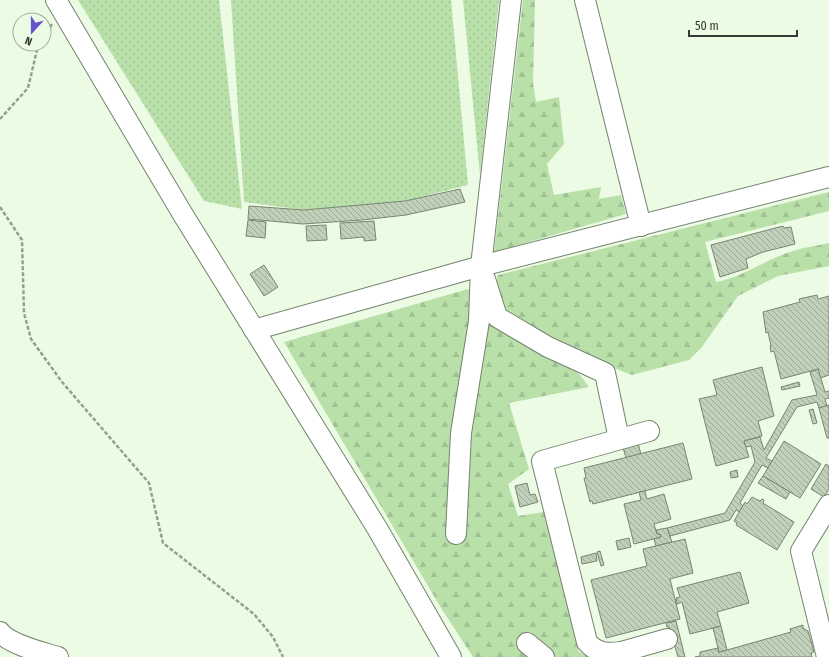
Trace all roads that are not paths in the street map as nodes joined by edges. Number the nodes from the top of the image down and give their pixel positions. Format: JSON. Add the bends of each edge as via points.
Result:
{"nodes":[{"id":1,"x":56,"y":0,"type":"edge"},
{"id":2,"x":511,"y":0,"type":"edge"},
{"id":3,"x":585,"y":0,"type":"edge"},
{"id":4,"x":829,"y":177,"type":"edge"},
{"id":5,"x":641,"y":226,"type":"junction"},
{"id":6,"x":481,"y":266,"type":"junction"},
{"id":7,"x":254,"y":330,"type":"junction"},
{"id":8,"x":649,"y":431,"type":"dead end"},
{"id":9,"x":619,"y":439,"type":"junction"},
{"id":10,"x":829,"y":505,"type":"edge"},
{"id":11,"x":456,"y":534,"type":"dead end"},
{"id":12,"x":666,"y":638,"type":"dead end"},
{"id":13,"x":9,"y":644,"type":"edge"},
{"id":14,"x":527,"y":644,"type":"dead end"},
{"id":15,"x":622,"y":655,"type":"edge"},
{"id":16,"x":58,"y":657,"type":"edge"},
{"id":17,"x":451,"y":657,"type":"edge"},
{"id":18,"x":544,"y":657,"type":"edge"},
{"id":19,"x":827,"y":657,"type":"edge"}],
"edges":[{"from":1,"to":7,"type":"street"},
{"from":2,"to":6,"type":"street"},
{"from":3,"to":5,"type":"street"},
{"from":4,"to":5,"type":"street"},
{"from":5,"to":6,"type":"street"},
{"from":6,"to":7,"type":"street"},
{"from":6,"to":9,"type":"street","via":[[497,317],[548,347],[605,373]]},
{"from":6,"to":11,"type":"street","via":[[479,321],[461,434]]},
{"from":7,"to":17,"type":"street","via":[[377,528]]},
{"from":8,"to":9,"type":"street"},
{"from":9,"to":15,"type":"street","via":[[542,461],[587,642],[601,652]]},
{"from":10,"to":19,"type":"street","via":[[801,551]]},
{"from":12,"to":15,"type":"street"},
{"from":13,"to":16,"type":"street"},
{"from":14,"to":18,"type":"street"}]}
